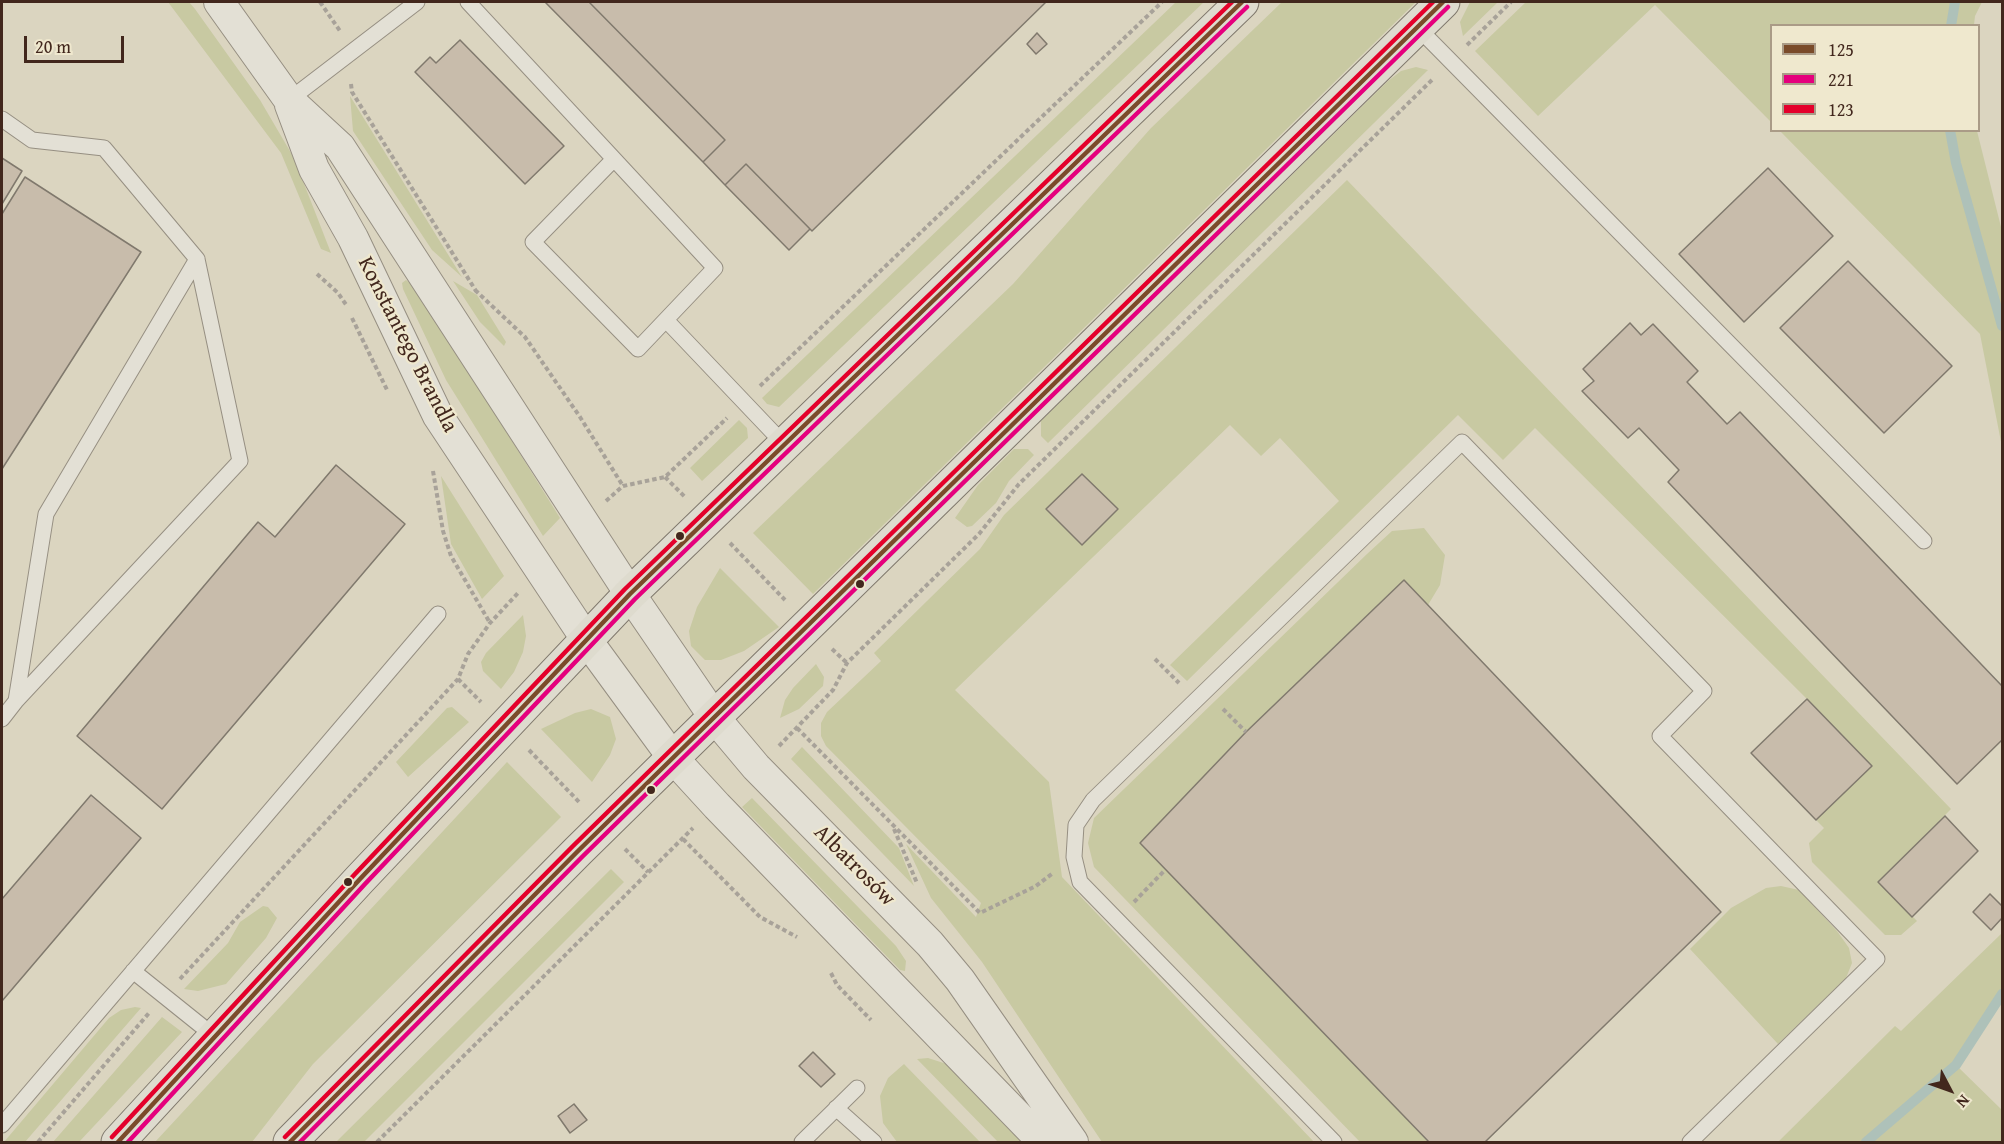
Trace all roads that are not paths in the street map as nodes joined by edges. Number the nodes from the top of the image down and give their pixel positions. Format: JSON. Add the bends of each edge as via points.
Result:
{"nodes":[{"id":1,"x":219,"y":2,"type":"edge"},
{"id":2,"x":417,"y":2,"type":"edge"},
{"id":3,"x":468,"y":2,"type":"edge"},
{"id":4,"x":1242,"y":2,"type":"edge"},
{"id":5,"x":1443,"y":2,"type":"edge"},
{"id":6,"x":1417,"y":27,"type":"junction"},
{"id":7,"x":289,"y":100,"type":"junction"},
{"id":8,"x":2,"y":119,"type":"edge"},
{"id":9,"x":614,"y":159,"type":"junction"},
{"id":10,"x":197,"y":259,"type":"junction"},
{"id":11,"x":666,"y":320,"type":"junction"},
{"id":12,"x":783,"y":443,"type":"junction"},
{"id":13,"x":1924,"y":541,"type":"dead end"},
{"id":14,"x":630,"y":594,"type":"junction"},
{"id":15,"x":438,"y":614,"type":"dead end"},
{"id":16,"x":586,"y":639,"type":"junction"},
{"id":17,"x":16,"y":701,"type":"junction"},
{"id":18,"x":714,"y":717,"type":"junction"},
{"id":19,"x":2,"y":719,"type":"edge"},
{"id":20,"x":673,"y":758,"type":"junction"},
{"id":21,"x":133,"y":971,"type":"junction"},
{"id":22,"x":214,"y":1036,"type":"junction"},
{"id":23,"x":857,"y":1088,"type":"dead end"},
{"id":24,"x":836,"y":1108,"type":"junction"},
{"id":25,"x":2,"y":1125,"type":"edge"},
{"id":26,"x":118,"y":1143,"type":"edge"},
{"id":27,"x":290,"y":1143,"type":"edge"},
{"id":28,"x":802,"y":1143,"type":"edge"},
{"id":29,"x":874,"y":1143,"type":"edge"},
{"id":30,"x":1043,"y":1143,"type":"edge"},
{"id":31,"x":1073,"y":1143,"type":"edge"},
{"id":32,"x":1334,"y":1143,"type":"edge"},
{"id":33,"x":1690,"y":1143,"type":"edge"}],
"edges":[{"from":1,"to":7,"type":"street","name":"Konstantego Brandla"},
{"from":2,"to":7,"type":"lane"},
{"from":3,"to":9,"type":"lane"},
{"from":4,"to":12,"type":"main road"},
{"from":5,"to":6,"type":"main road"},
{"from":6,"to":13,"type":"lane"},
{"from":6,"to":18,"type":"main road"},
{"from":7,"to":14,"type":"street","name":"Konstantego Brandla","via":[[340,147]]},
{"from":7,"to":16,"type":"street","name":"Konstantego Brandla","via":[[314,169],[353,238],[438,416]]},
{"from":8,"to":10,"type":"lane","via":[[32,140],[104,148]]},
{"from":9,"to":11,"type":"lane","via":[[715,268]]},
{"from":9,"to":11,"type":"lane","via":[[533,243],[638,350]]},
{"from":10,"to":17,"type":"lane","via":[[46,514]]},
{"from":10,"to":17,"type":"lane","via":[[240,461]]},
{"from":11,"to":12,"type":"lane"},
{"from":12,"to":14,"type":"main road"},
{"from":14,"to":16,"type":"main road"},
{"from":14,"to":18,"type":"street","name":"Albatrosów"},
{"from":15,"to":21,"type":"lane"},
{"from":16,"to":20,"type":"street"},
{"from":16,"to":22,"type":"main road"},
{"from":17,"to":19,"type":"lane"},
{"from":18,"to":20,"type":"main road"},
{"from":18,"to":31,"type":"street","name":"Albatrosów","via":[[756,767],[930,944],[960,980]]},
{"from":20,"to":27,"type":"main road"},
{"from":20,"to":30,"type":"street"},
{"from":21,"to":22,"type":"lane"},
{"from":21,"to":25,"type":"lane"},
{"from":22,"to":26,"type":"main road"},
{"from":23,"to":24,"type":"lane"},
{"from":24,"to":28,"type":"lane"},
{"from":24,"to":29,"type":"lane"},
{"from":32,"to":33,"type":"lane","via":[[1080,882],[1074,857],[1076,825],[1093,800],[1462,442],[1704,691],[1660,736],[1876,959]]}]}
